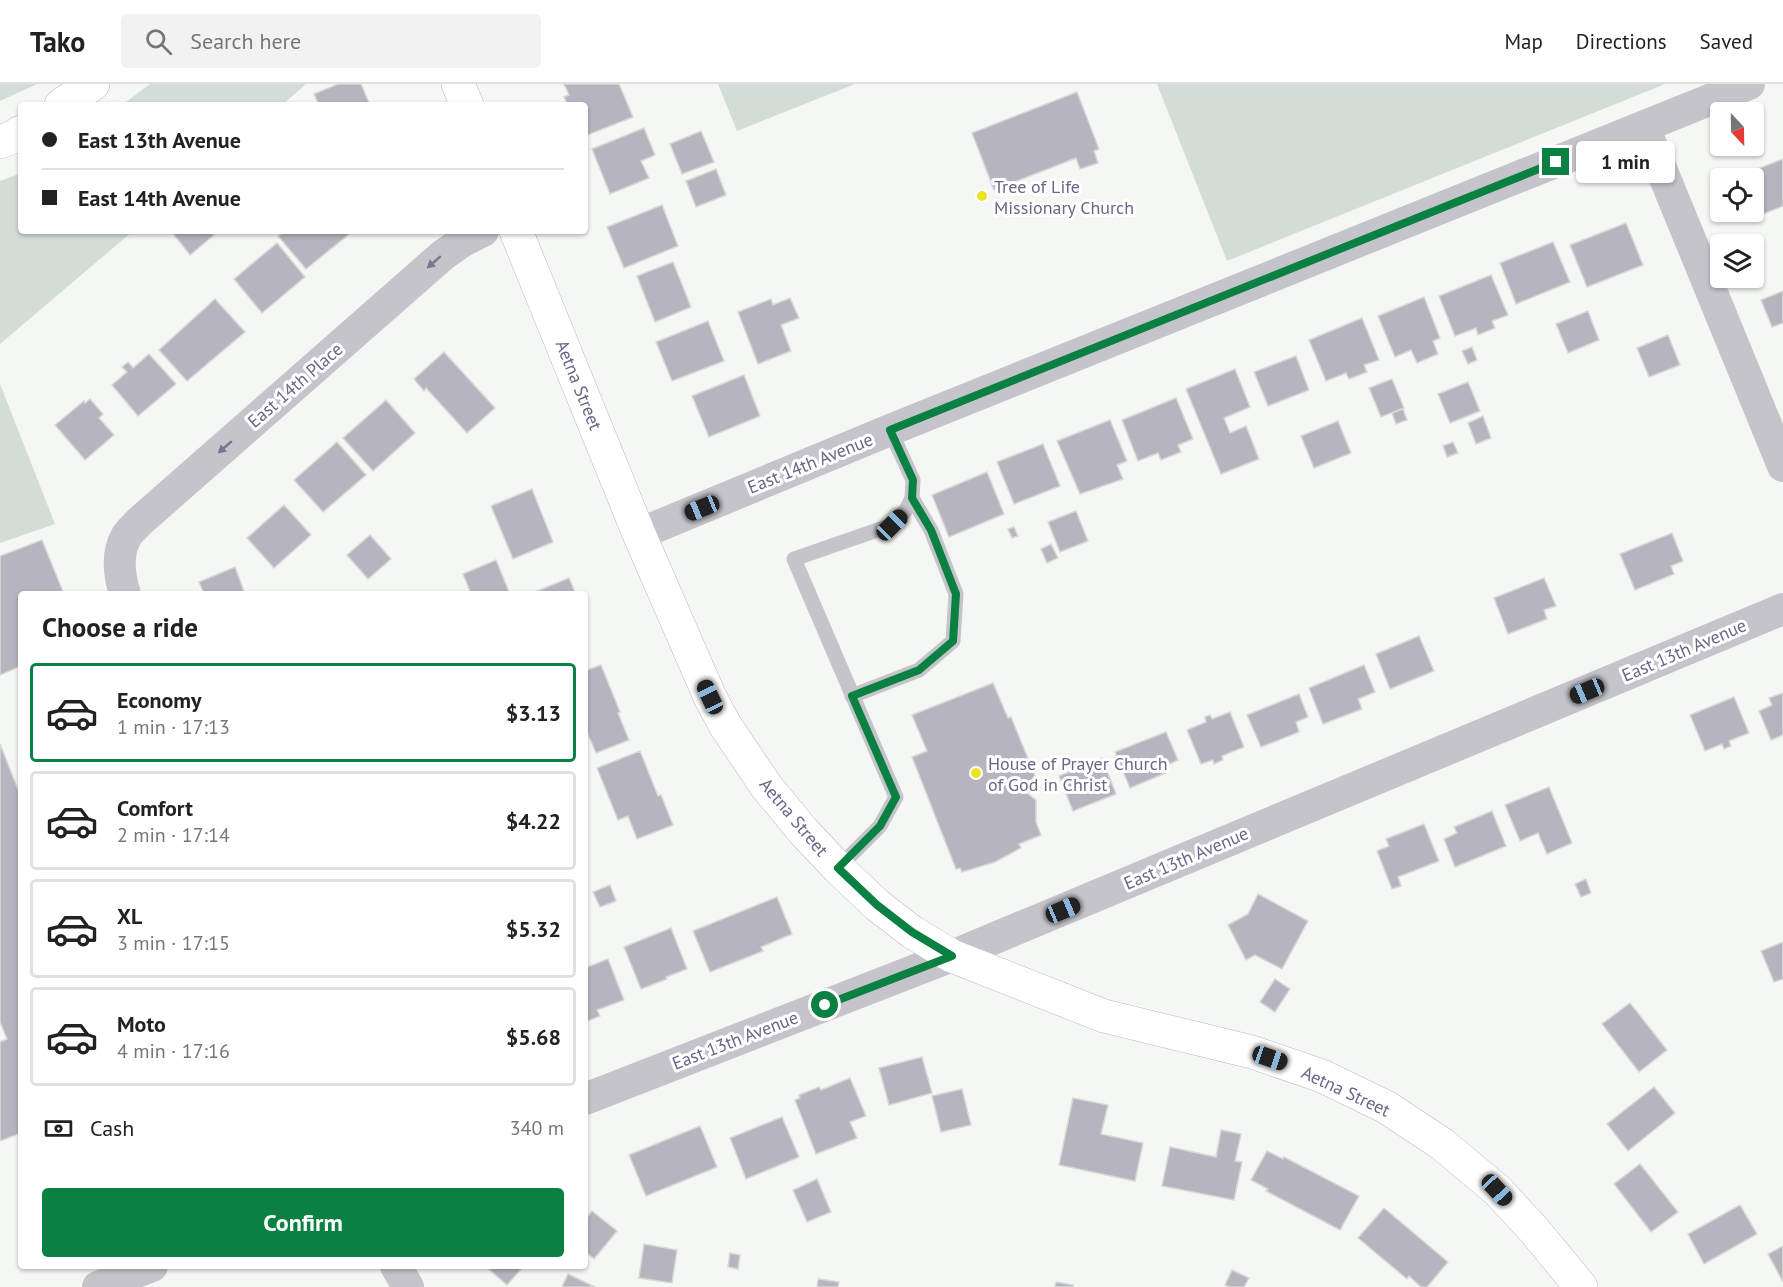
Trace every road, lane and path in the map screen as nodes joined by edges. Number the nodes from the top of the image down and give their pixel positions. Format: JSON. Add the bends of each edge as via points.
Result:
{"nodes":[{"id":1,"x":93,"y":84,"type":"edge"},
{"id":2,"x":458,"y":84,"type":"edge"},
{"id":3,"x":1749,"y":84,"type":"edge"},
{"id":4,"x":66,"y":102,"type":"edge"},
{"id":5,"x":466,"y":102,"type":"edge"},
{"id":6,"x":1644,"y":127,"type":"junction"},
{"id":7,"x":18,"y":134,"type":"edge"},
{"id":8,"x":0,"y":142,"type":"edge"},
{"id":9,"x":478,"y":234,"type":"edge"},
{"id":10,"x":517,"y":234,"type":"edge"},
{"id":11,"x":890,"y":430,"type":"junction"},
{"id":12,"x":1783,"y":466,"type":"edge"},
{"id":13,"x":912,"y":498,"type":"junction"},
{"id":14,"x":639,"y":534,"type":"junction"},
{"id":15,"x":124,"y":591,"type":"edge"},
{"id":16,"x":1783,"y":609,"type":"edge"},
{"id":17,"x":852,"y":696,"type":"junction"},
{"id":18,"x":838,"y":868,"type":"junction"},
{"id":19,"x":952,"y":956,"type":"junction"},
{"id":20,"x":588,"y":1098,"type":"edge"},
{"id":21,"x":144,"y":1269,"type":"edge"},
{"id":22,"x":398,"y":1269,"type":"edge"},
{"id":23,"x":98,"y":1287,"type":"edge"},
{"id":24,"x":408,"y":1287,"type":"edge"},
{"id":25,"x":1581,"y":1287,"type":"edge"}],
"edges":[{"from":1,"to":4,"type":"street"},
{"from":2,"to":5,"type":"street"},
{"from":3,"to":6,"type":"street","name":"East 14th Avenue"},
{"from":6,"to":11,"type":"street","name":"East 14th Avenue"},
{"from":6,"to":12,"type":"street"},
{"from":7,"to":8,"type":"street"},
{"from":9,"to":15,"type":"street","name":"East 14th Place","one_way":true,"via":[[443,255],[139,522],[126,537],[120,554],[119,574]]},
{"from":10,"to":14,"type":"street","name":"Aetna Street"},
{"from":11,"to":13,"type":"lane","via":[[913,480]]},
{"from":11,"to":14,"type":"street","name":"East 14th Avenue"},
{"from":13,"to":17,"type":"lane","via":[[931,530],[956,594],[953,641],[919,670]]},
{"from":13,"to":17,"type":"lane","via":[[892,525],[794,559]]},
{"from":14,"to":18,"type":"street","name":"Aetna Street","via":[[725,725],[766,786]]},
{"from":16,"to":19,"type":"street","name":"East 13th Avenue"},
{"from":17,"to":18,"type":"lane","via":[[896,797],[880,826]]},
{"from":18,"to":19,"type":"street","name":"Aetna Street","via":[[877,905]]},
{"from":19,"to":20,"type":"street","name":"East 13th Avenue"},
{"from":19,"to":25,"type":"street","name":"Aetna Street","via":[[1104,1016],[1252,1052],[1312,1073],[1386,1107],[1442,1144],[1497,1190]]},
{"from":21,"to":23,"type":"street"},
{"from":22,"to":24,"type":"street"}]}
